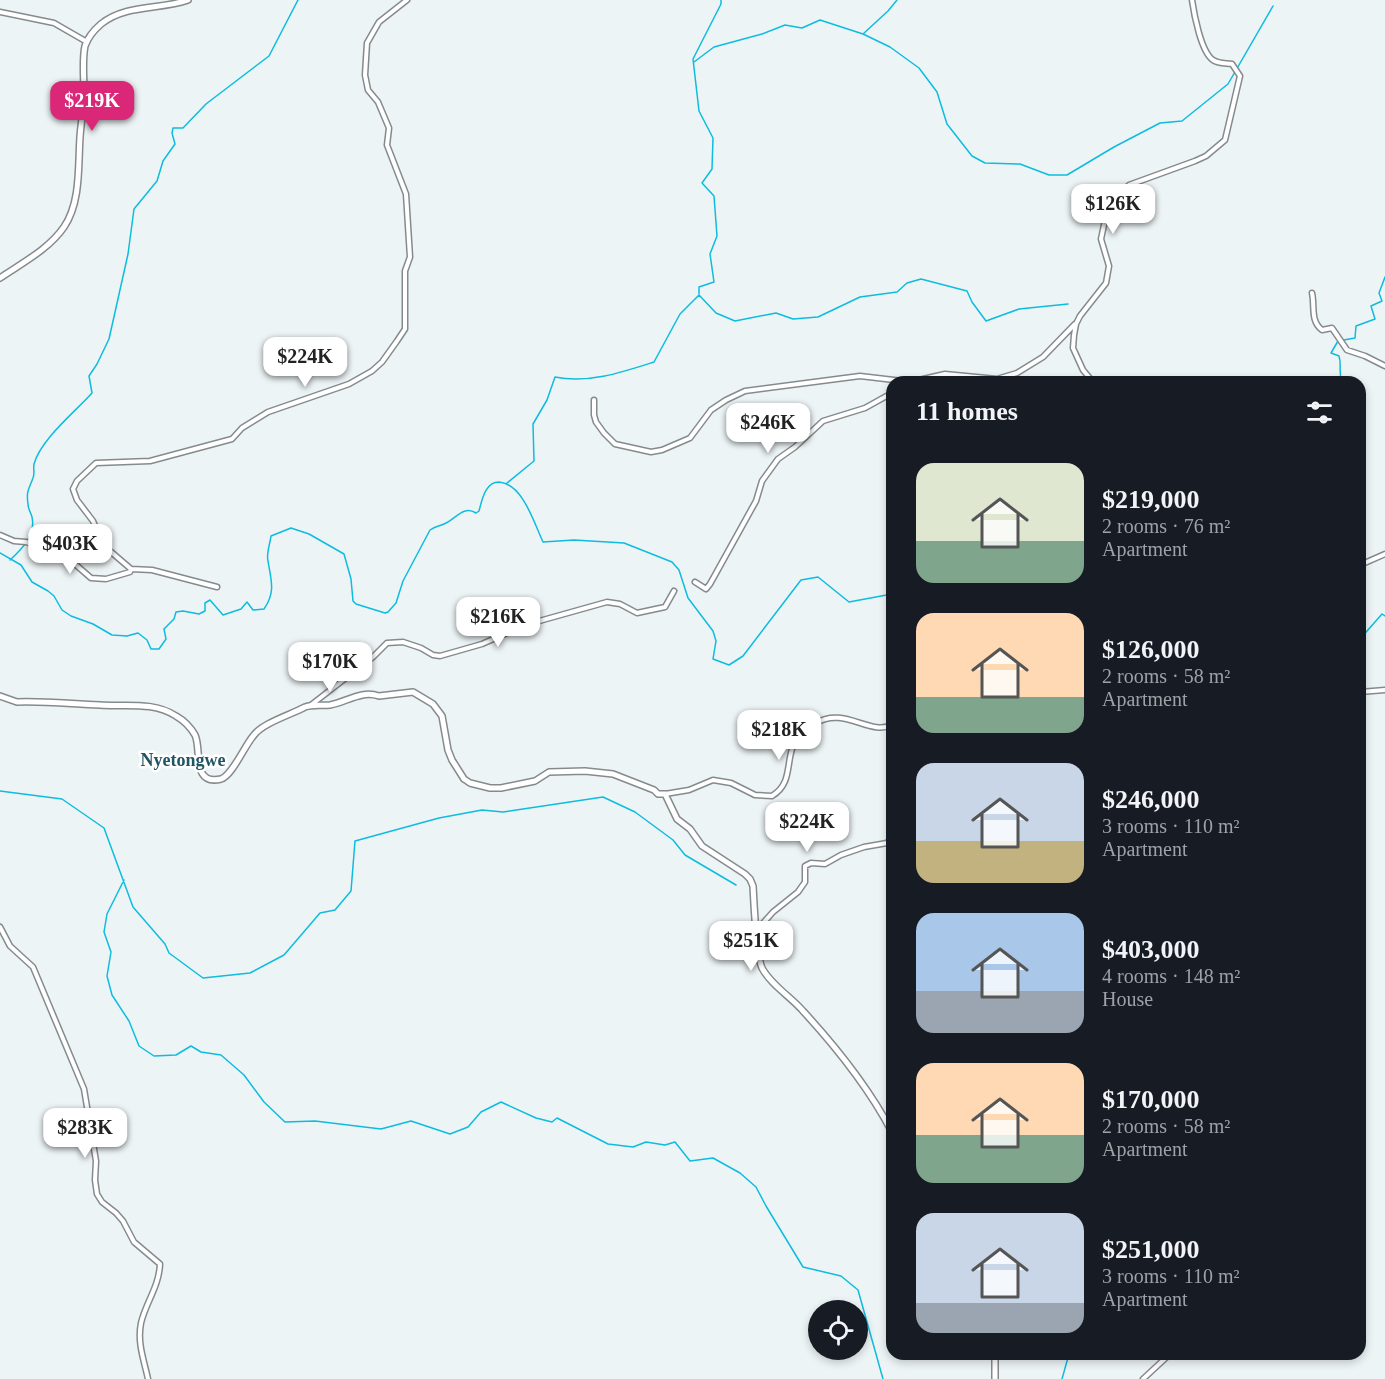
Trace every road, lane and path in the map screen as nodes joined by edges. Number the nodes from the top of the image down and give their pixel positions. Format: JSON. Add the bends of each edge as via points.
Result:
{"nodes":[{"id":1,"x":188,"y":0,"type":"edge"},
{"id":2,"x":407,"y":0,"type":"edge"},
{"id":3,"x":1192,"y":0,"type":"edge"},
{"id":4,"x":0,"y":12,"type":"edge"},
{"id":5,"x":87,"y":42,"type":"junction"},
{"id":6,"x":0,"y":278,"type":"edge"},
{"id":7,"x":1312,"y":293,"type":"dead end"},
{"id":8,"x":1076,"y":324,"type":"junction"},
{"id":9,"x":1385,"y":366,"type":"edge"},
{"id":10,"x":936,"y":376,"type":"edge"},
{"id":11,"x":966,"y":376,"type":"edge"},
{"id":12,"x":1007,"y":376,"type":"edge"},
{"id":13,"x":1088,"y":376,"type":"edge"},
{"id":14,"x":886,"y":379,"type":"edge"},
{"id":15,"x":886,"y":396,"type":"edge"},
{"id":16,"x":594,"y":400,"type":"dead end"},
{"id":17,"x":0,"y":535,"type":"edge"},
{"id":18,"x":1385,"y":554,"type":"edge"},
{"id":19,"x":1366,"y":562,"type":"edge"},
{"id":20,"x":131,"y":569,"type":"junction"},
{"id":21,"x":695,"y":582,"type":"dead end"},
{"id":22,"x":217,"y":587,"type":"dead end"},
{"id":23,"x":674,"y":591,"type":"dead end"},
{"id":24,"x":1385,"y":690,"type":"edge"},
{"id":25,"x":1366,"y":692,"type":"edge"},
{"id":26,"x":0,"y":696,"type":"edge"},
{"id":27,"x":311,"y":705,"type":"junction"},
{"id":28,"x":886,"y":727,"type":"edge"},
{"id":29,"x":665,"y":794,"type":"junction"},
{"id":30,"x":886,"y":843,"type":"edge"},
{"id":31,"x":0,"y":927,"type":"edge"},
{"id":32,"x":757,"y":930,"type":"junction"},
{"id":33,"x":886,"y":1121,"type":"edge"},
{"id":34,"x":994,"y":1360,"type":"edge"},
{"id":35,"x":1164,"y":1360,"type":"edge"},
{"id":36,"x":147,"y":1379,"type":"edge"},
{"id":37,"x":995,"y":1379,"type":"edge"},
{"id":38,"x":1143,"y":1379,"type":"edge"}],
"edges":[{"from":1,"to":5,"type":"street","via":[[142,8],[103,22]]},
{"from":2,"to":20,"type":"street","via":[[379,22],[367,42],[365,75],[368,90],[389,128],[387,145],[406,194],[410,257],[405,272],[405,329],[372,371],[349,384],[268,412],[232,439],[150,460],[96,463],[77,481],[76,498],[104,545]]},
{"from":3,"to":8,"type":"street","via":[[1207,54],[1215,61],[1235,66],[1240,76],[1226,140],[1206,156],[1129,185],[1115,199],[1107,211],[1101,239],[1109,266],[1106,283]]},
{"from":4,"to":5,"type":"street","via":[[54,23]]},
{"from":5,"to":6,"type":"street","via":[[77,181],[67,222],[42,249]]},
{"from":7,"to":9,"type":"street","via":[[1317,327],[1332,328],[1347,350]]},
{"from":8,"to":12,"type":"street","via":[[1043,357]]},
{"from":8,"to":13,"type":"street","via":[[1073,348]]},
{"from":10,"to":11,"type":"street"},
{"from":14,"to":16,"type":"street","via":[[860,376],[745,391],[711,410],[690,438],[651,452],[615,444],[596,422]]},
{"from":15,"to":21,"type":"street","via":[[865,408],[823,421],[778,459],[762,482],[756,501],[710,584],[706,589]]},
{"from":17,"to":20,"type":"street","via":[[54,551],[91,578],[112,577]]},
{"from":18,"to":19,"type":"street"},
{"from":20,"to":22,"type":"street","via":[[152,570]]},
{"from":23,"to":27,"type":"street","via":[[665,607],[637,612],[607,602],[525,625],[482,644],[440,656],[403,642],[387,643]]},
{"from":24,"to":25,"type":"street"},
{"from":26,"to":27,"type":"street","via":[[17,702],[145,705],[166,710],[179,717],[195,736],[201,772],[218,779],[231,772],[261,727]]},
{"from":27,"to":29,"type":"street","via":[[333,705],[354,696],[413,692],[440,712],[452,760],[470,783],[501,788],[535,781],[549,772],[601,772]]},
{"from":28,"to":29,"type":"street","via":[[844,717],[817,722],[794,744],[788,777],[772,795],[754,795],[731,783],[713,780]]},
{"from":29,"to":32,"type":"street","via":[[677,819],[702,846],[750,879]]},
{"from":30,"to":32,"type":"street","via":[[841,855],[825,864],[805,866],[805,882],[798,892]]},
{"from":31,"to":36,"type":"street","via":[[10,946],[33,967],[84,1089],[96,1161],[97,1194],[123,1221],[134,1242],[160,1264],[140,1336]]},
{"from":32,"to":33,"type":"street","via":[[764,970],[831,1041]]},
{"from":34,"to":37,"type":"street"},
{"from":35,"to":38,"type":"street"}]}
